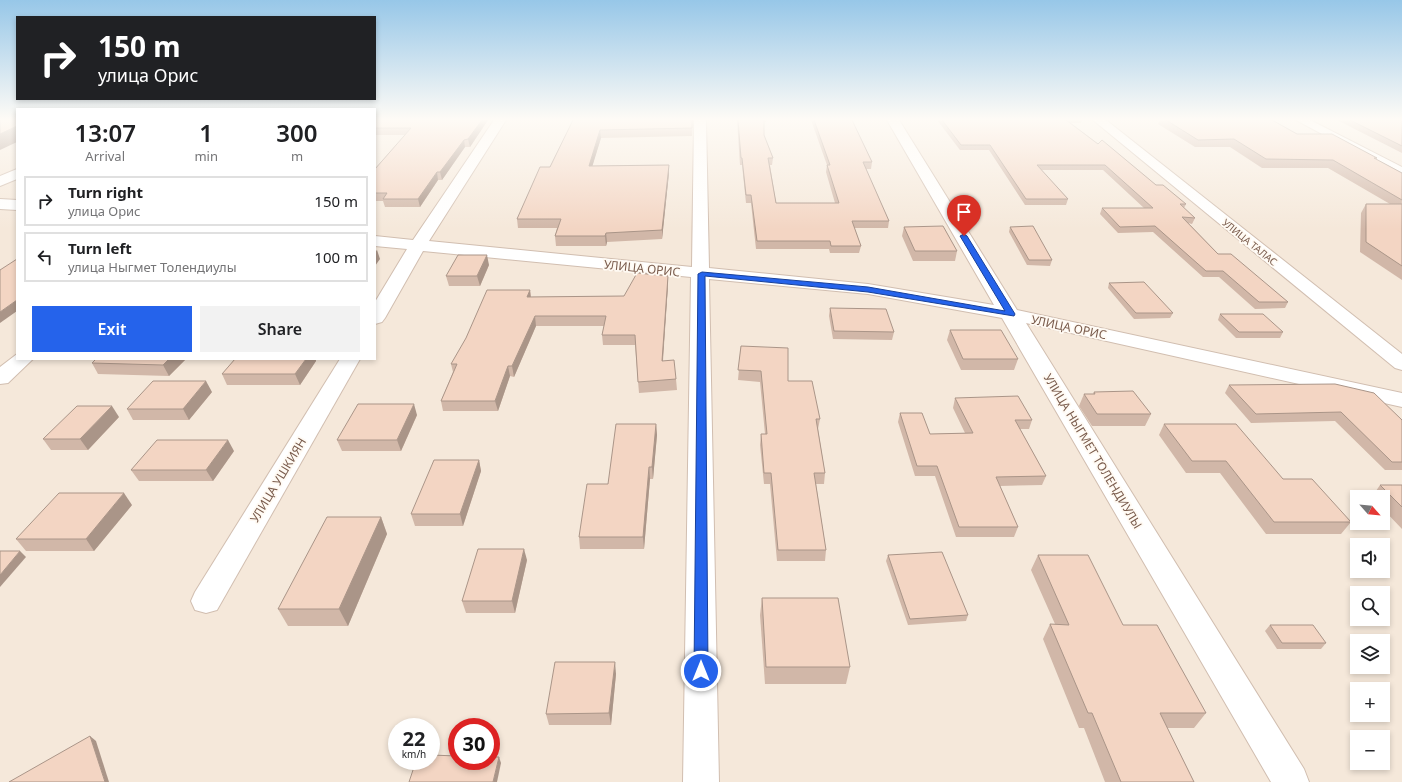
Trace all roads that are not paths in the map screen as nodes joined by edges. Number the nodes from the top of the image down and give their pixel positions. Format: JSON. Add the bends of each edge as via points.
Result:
{"nodes":[{"id":1,"x":476,"y":156,"type":"edge"},
{"id":2,"x":700,"y":156,"type":"edge"},
{"id":3,"x":915,"y":156,"type":"edge"},
{"id":4,"x":1144,"y":156,"type":"edge"},
{"id":5,"x":1371,"y":156,"type":"edge"},
{"id":6,"x":1402,"y":173,"type":"edge"},
{"id":7,"x":16,"y":174,"type":"edge"},
{"id":8,"x":0,"y":182,"type":"edge"},
{"id":9,"x":0,"y":204,"type":"edge"},
{"id":10,"x":16,"y":205,"type":"edge"},
{"id":11,"x":376,"y":241,"type":"edge"},
{"id":12,"x":418,"y":245,"type":"junction"},
{"id":13,"x":702,"y":274,"type":"junction"},
{"id":14,"x":1011,"y":314,"type":"junction"},
{"id":15,"x":376,"y":316,"type":"edge"},
{"id":16,"x":22,"y":360,"type":"edge"},
{"id":17,"x":349,"y":360,"type":"edge"},
{"id":18,"x":1402,"y":364,"type":"edge"},
{"id":19,"x":0,"y":378,"type":"edge"},
{"id":20,"x":1402,"y":400,"type":"edge"},
{"id":21,"x":206,"y":601,"type":"dead end"},
{"id":22,"x":701,"y":782,"type":"edge"},
{"id":23,"x":1291,"y":782,"type":"edge"}],
"edges":[{"from":1,"to":12,"type":"street"},
{"from":2,"to":13,"type":"street"},
{"from":3,"to":14,"type":"street","name":"УЛИЦА НЫГМЕТ ТОЛЕНДИУЛЫ"},
{"from":4,"to":18,"type":"street","name":"УЛИЦА ТАЛАС"},
{"from":5,"to":6,"type":"street"},
{"from":7,"to":8,"type":"street"},
{"from":9,"to":10,"type":"street"},
{"from":11,"to":12,"type":"street","name":"УЛИЦА ОРИС"},
{"from":12,"to":13,"type":"street","name":"УЛИЦА ОРИС"},
{"from":12,"to":15,"type":"street"},
{"from":13,"to":14,"type":"street","name":"УЛИЦА ОРИС","via":[[868,290]]},
{"from":13,"to":22,"type":"street"},
{"from":14,"to":20,"type":"street","name":"УЛИЦА ОРИС"},
{"from":14,"to":23,"type":"street","name":"УЛИЦА НЫГМЕТ ТОЛЕНДИУЛЫ"},
{"from":16,"to":19,"type":"street"},
{"from":17,"to":21,"type":"street","name":"УЛИЦА УШКИЯН"}]}
